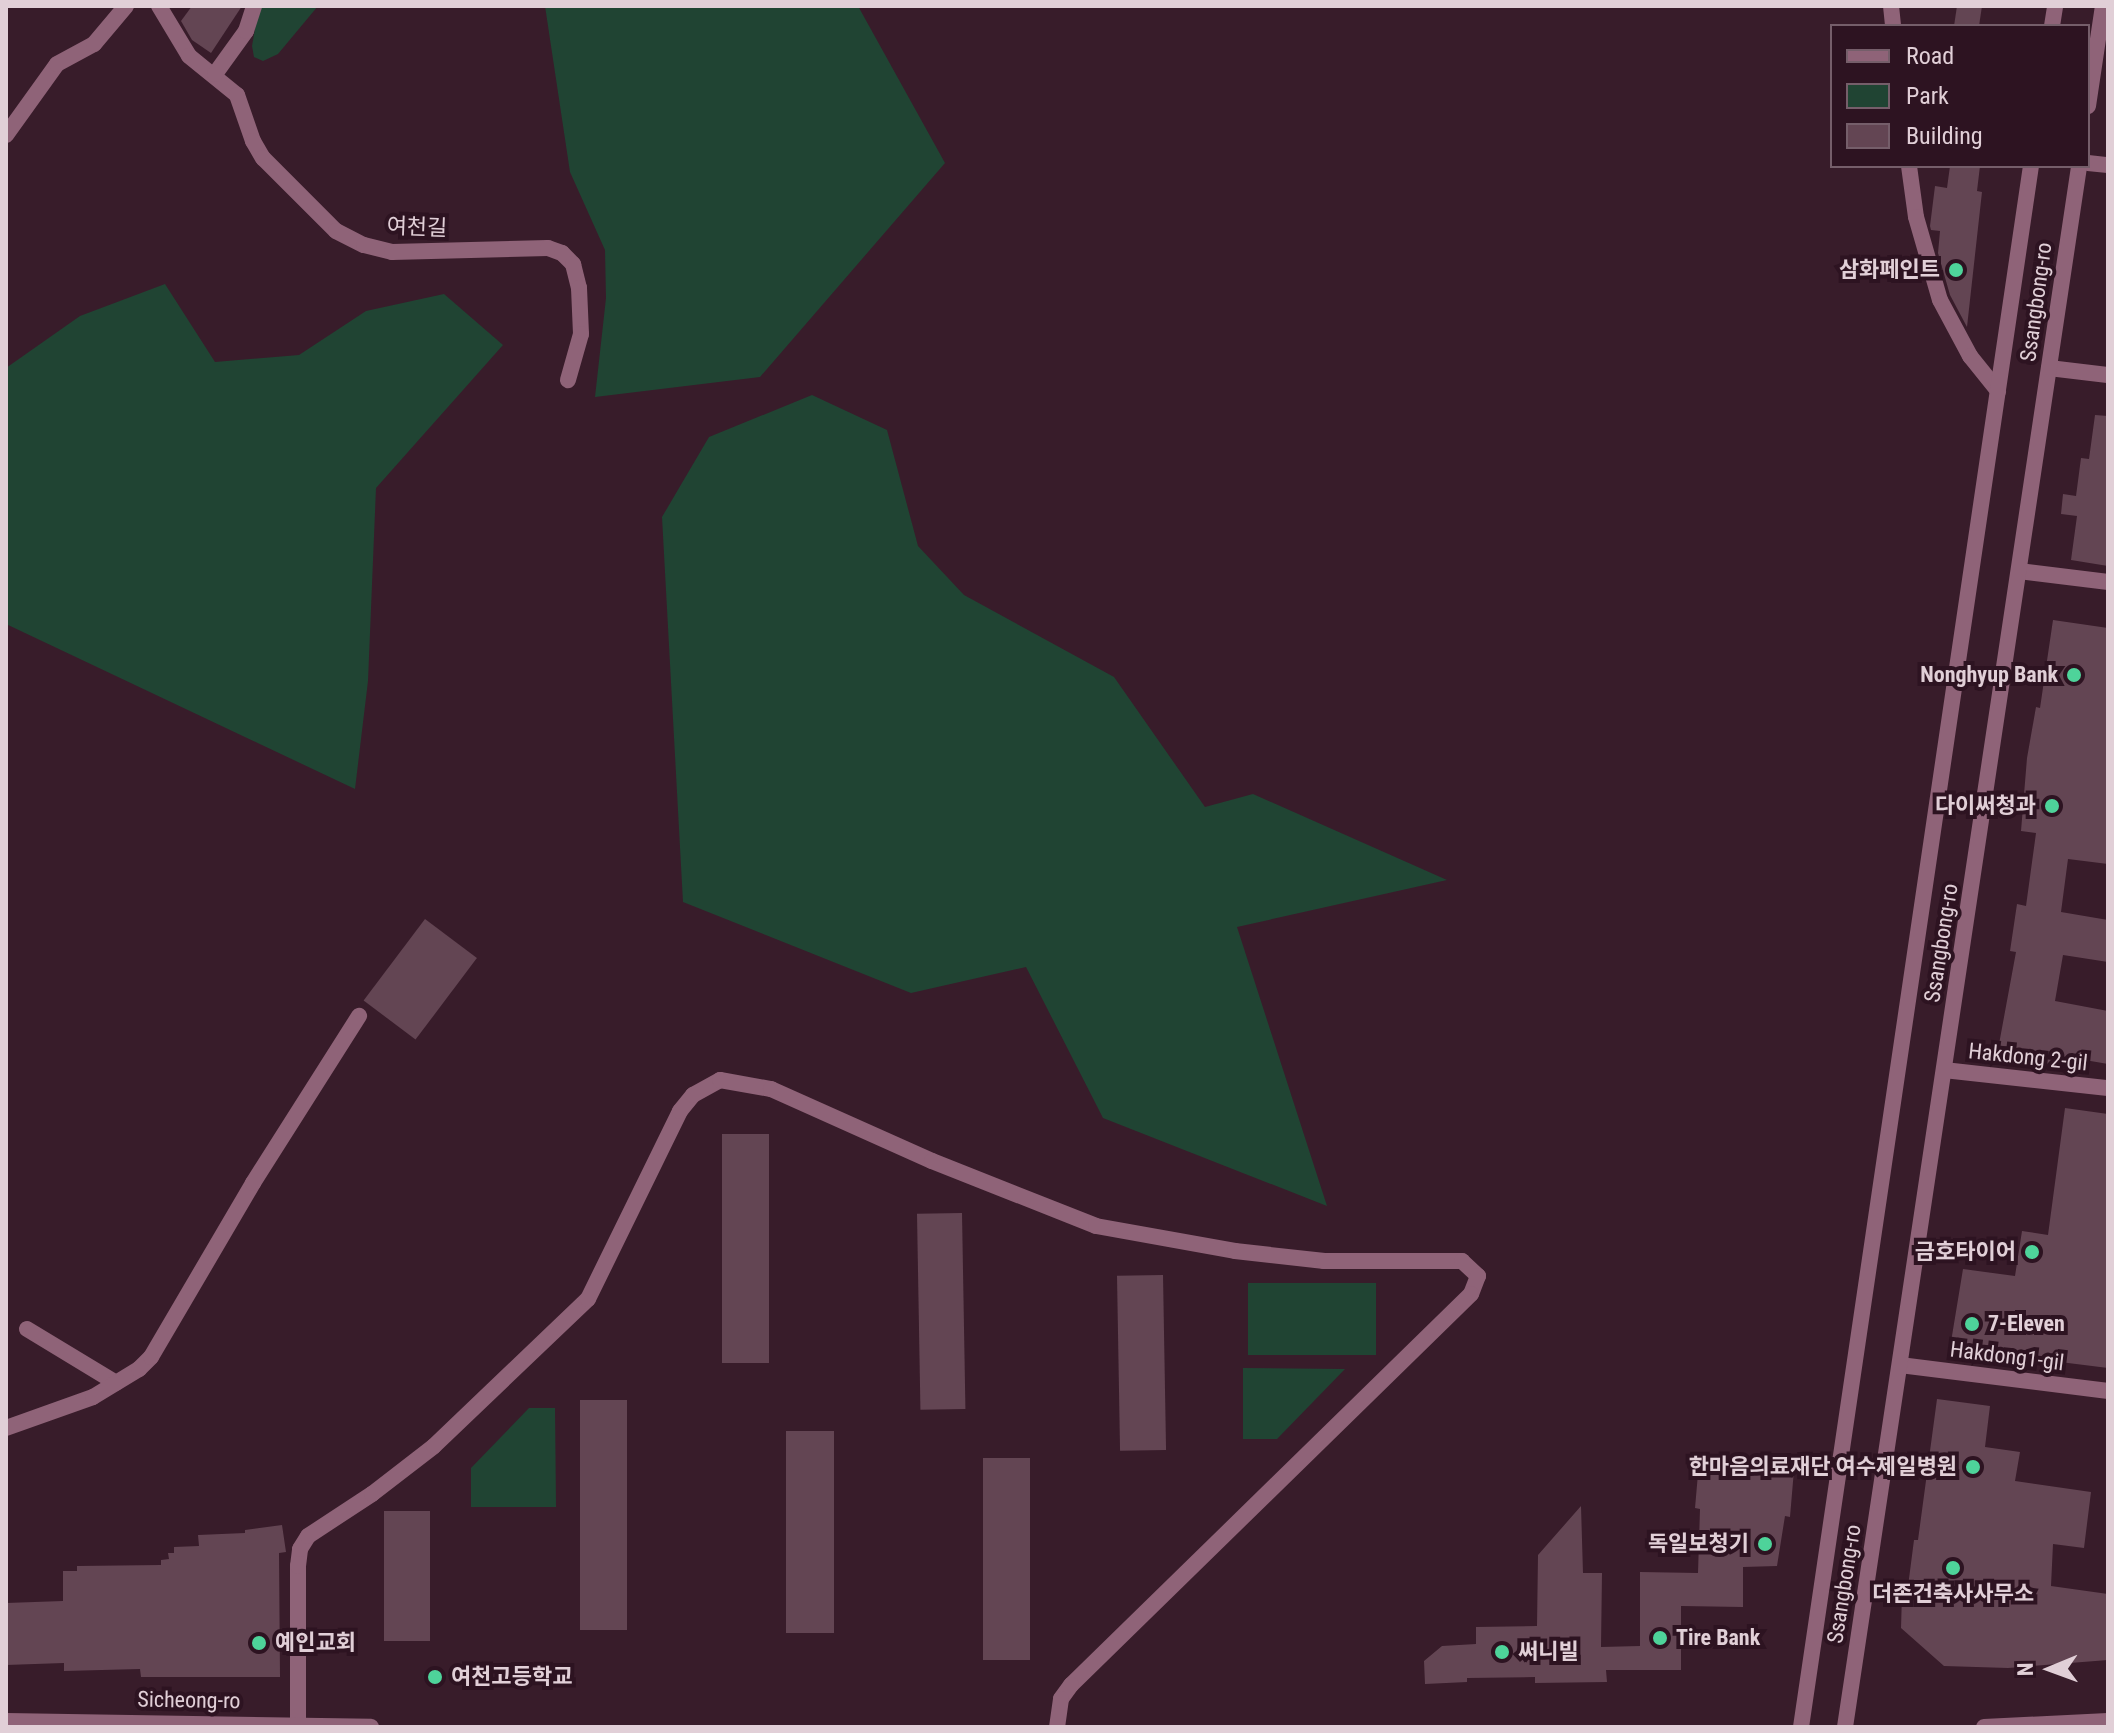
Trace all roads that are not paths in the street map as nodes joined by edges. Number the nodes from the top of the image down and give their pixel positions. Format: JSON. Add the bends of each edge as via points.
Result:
{"nodes":[{"id":1,"x":126,"y":6,"type":"edge"},
{"id":2,"x":159,"y":6,"type":"edge"},
{"id":3,"x":254,"y":6,"type":"edge"},
{"id":4,"x":2103,"y":6,"type":"edge"},
{"id":5,"x":215,"y":74,"type":"junction"},
{"id":6,"x":2090,"y":93,"type":"edge"},
{"id":7,"x":6,"y":135,"type":"edge"},
{"id":8,"x":1909,"y":168,"type":"edge"},
{"id":9,"x":2031,"y":168,"type":"edge"},
{"id":10,"x":2079,"y":168,"type":"edge"},
{"id":11,"x":2049,"y":368,"type":"junction"},
{"id":12,"x":2108,"y":375,"type":"edge"},
{"id":13,"x":568,"y":380,"type":"dead end"},
{"id":14,"x":1998,"y":391,"type":"junction"},
{"id":15,"x":2019,"y":571,"type":"junction"},
{"id":16,"x":2108,"y":582,"type":"edge"},
{"id":17,"x":359,"y":1016,"type":"dead end"},
{"id":18,"x":1944,"y":1070,"type":"junction"},
{"id":19,"x":2108,"y":1088,"type":"edge"},
{"id":20,"x":27,"y":1329,"type":"dead end"},
{"id":21,"x":1900,"y":1365,"type":"junction"},
{"id":22,"x":116,"y":1383,"type":"junction"},
{"id":23,"x":2108,"y":1391,"type":"edge"},
{"id":24,"x":6,"y":1428,"type":"edge"},
{"id":25,"x":6,"y":1721,"type":"edge"},
{"id":26,"x":2108,"y":1721,"type":"edge"},
{"id":27,"x":298,"y":1725,"type":"junction"},
{"id":28,"x":371,"y":1727,"type":"edge"},
{"id":29,"x":1057,"y":1727,"type":"edge"},
{"id":30,"x":1801,"y":1727,"type":"edge"},
{"id":31,"x":1845,"y":1727,"type":"edge"},
{"id":32,"x":1984,"y":1727,"type":"edge"}],
"edges":[{"from":1,"to":7,"type":"street","via":[[94,44],[57,64]]},
{"from":2,"to":5,"type":"street","name":"여천길","via":[[189,56]]},
{"from":3,"to":5,"type":"street","via":[[246,31]]},
{"from":4,"to":6,"type":"street"},
{"from":5,"to":13,"type":"street","name":"여천길","via":[[237,95],[263,158],[323,222],[352,240],[392,252],[548,248],[562,253],[573,264],[579,288],[581,334]]},
{"from":8,"to":14,"type":"street","via":[[1920,234],[1940,300],[1970,356]]},
{"from":9,"to":14,"type":"street","name":"Ssangbong-ro"},
{"from":10,"to":11,"type":"street","name":"Ssangbong-ro"},
{"from":11,"to":12,"type":"street"},
{"from":11,"to":15,"type":"street","name":"Ssangbong-ro"},
{"from":14,"to":30,"type":"street","name":"Ssangbong-ro"},
{"from":15,"to":16,"type":"street"},
{"from":15,"to":18,"type":"street","name":"Ssangbong-ro"},
{"from":17,"to":22,"type":"street","via":[[151,1357]]},
{"from":18,"to":19,"type":"street","name":"Hakdong 2-gil"},
{"from":18,"to":21,"type":"street","name":"Ssangbong-ro"},
{"from":20,"to":22,"type":"street"},
{"from":21,"to":23,"type":"street","name":"Hakdong1-gil"},
{"from":21,"to":31,"type":"street","name":"Ssangbong-ro"},
{"from":22,"to":24,"type":"street","via":[[69,1408]]},
{"from":25,"to":27,"type":"street","name":"Sicheong-ro"},
{"from":26,"to":32,"type":"street"},
{"from":27,"to":28,"type":"street","name":"Sicheong-ro"},
{"from":27,"to":29,"type":"street","via":[[298,1566],[308,1536],[434,1446],[588,1299],[680,1111],[693,1095],[720,1080],[771,1089],[1096,1226],[1324,1261],[1462,1261],[1478,1276],[1471,1294],[1071,1685],[1061,1699]]}]}
